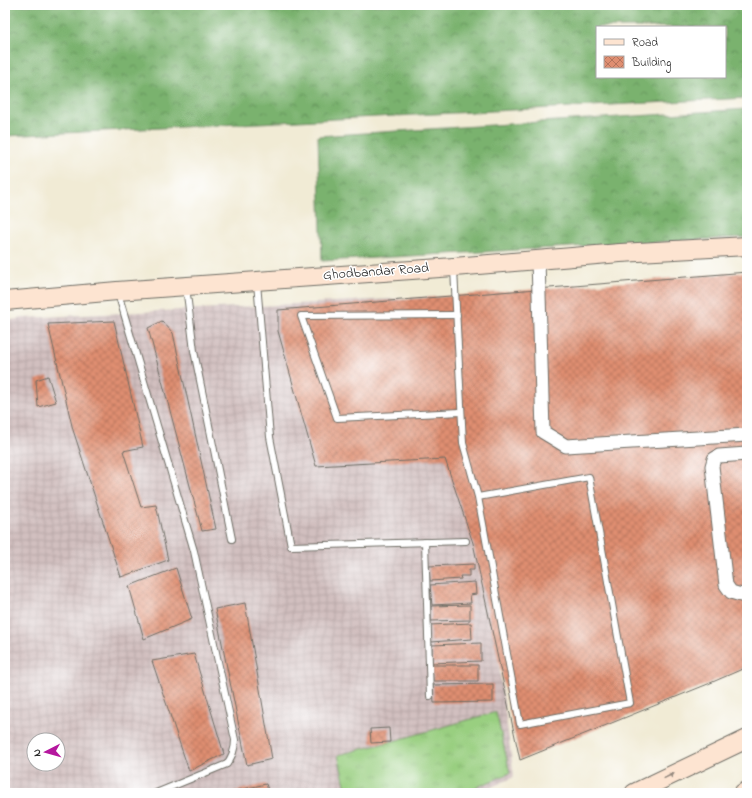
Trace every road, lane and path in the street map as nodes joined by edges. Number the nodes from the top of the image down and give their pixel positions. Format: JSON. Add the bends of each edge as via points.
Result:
{"nodes":[{"id":1,"x":747,"y":246,"type":"edge"},
{"id":2,"x":538,"y":260,"type":"junction"},
{"id":3,"x":454,"y":267,"type":"junction"},
{"id":4,"x":256,"y":281,"type":"junction"},
{"id":5,"x":185,"y":286,"type":"junction"},
{"id":6,"x":117,"y":291,"type":"junction"},
{"id":7,"x":5,"y":301,"type":"edge"},
{"id":8,"x":457,"y":315,"type":"junction"},
{"id":9,"x":461,"y":412,"type":"junction"},
{"id":10,"x":747,"y":435,"type":"edge"},
{"id":11,"x":747,"y":454,"type":"edge"},
{"id":12,"x":478,"y":497,"type":"junction"},
{"id":13,"x":232,"y":539,"type":"dead end"},
{"id":14,"x":466,"y":541,"type":"dead end"},
{"id":15,"x":425,"y":542,"type":"junction"},
{"id":16,"x":747,"y":594,"type":"edge"},
{"id":17,"x":430,"y":696,"type":"dead end"},
{"id":18,"x":747,"y":739,"type":"edge"},
{"id":19,"x":747,"y":791,"type":"edge"},
{"id":20,"x":156,"y":793,"type":"edge"},
{"id":21,"x":634,"y":793,"type":"edge"},
{"id":22,"x":743,"y":793,"type":"edge"}],
"edges":[{"from":1,"to":2,"type":"street","name":"Ghodbandar Road"},
{"from":2,"to":3,"type":"street","name":"Ghodbandar Road"},
{"from":2,"to":10,"type":"street","via":[[543,432],[566,446]]},
{"from":3,"to":4,"type":"street","name":"Ghodbandar Road"},
{"from":3,"to":8,"type":"lane"},
{"from":4,"to":5,"type":"street","name":"Ghodbandar Road"},
{"from":4,"to":15,"type":"lane","via":[[270,437],[291,546]]},
{"from":5,"to":6,"type":"street","name":"Ghodbandar Road"},
{"from":5,"to":13,"type":"lane","via":[[194,351]]},
{"from":6,"to":7,"type":"street","name":"Ghodbandar Road"},
{"from":6,"to":20,"type":"lane","via":[[194,551],[235,740],[235,748],[227,764]]},
{"from":8,"to":9,"type":"lane"},
{"from":8,"to":9,"type":"lane","via":[[301,316],[336,418]]},
{"from":9,"to":12,"type":"lane","via":[[463,443]]},
{"from":11,"to":16,"type":"street","via":[[719,456],[714,459],[712,466],[726,585],[731,592]]},
{"from":12,"to":12,"type":"lane","via":[[589,477],[630,703],[520,724]]},
{"from":14,"to":15,"type":"lane"},
{"from":15,"to":17,"type":"lane"},
{"from":21,"to":18,"type":"street","one_way":true},
{"from":19,"to":22,"type":"street"}]}
